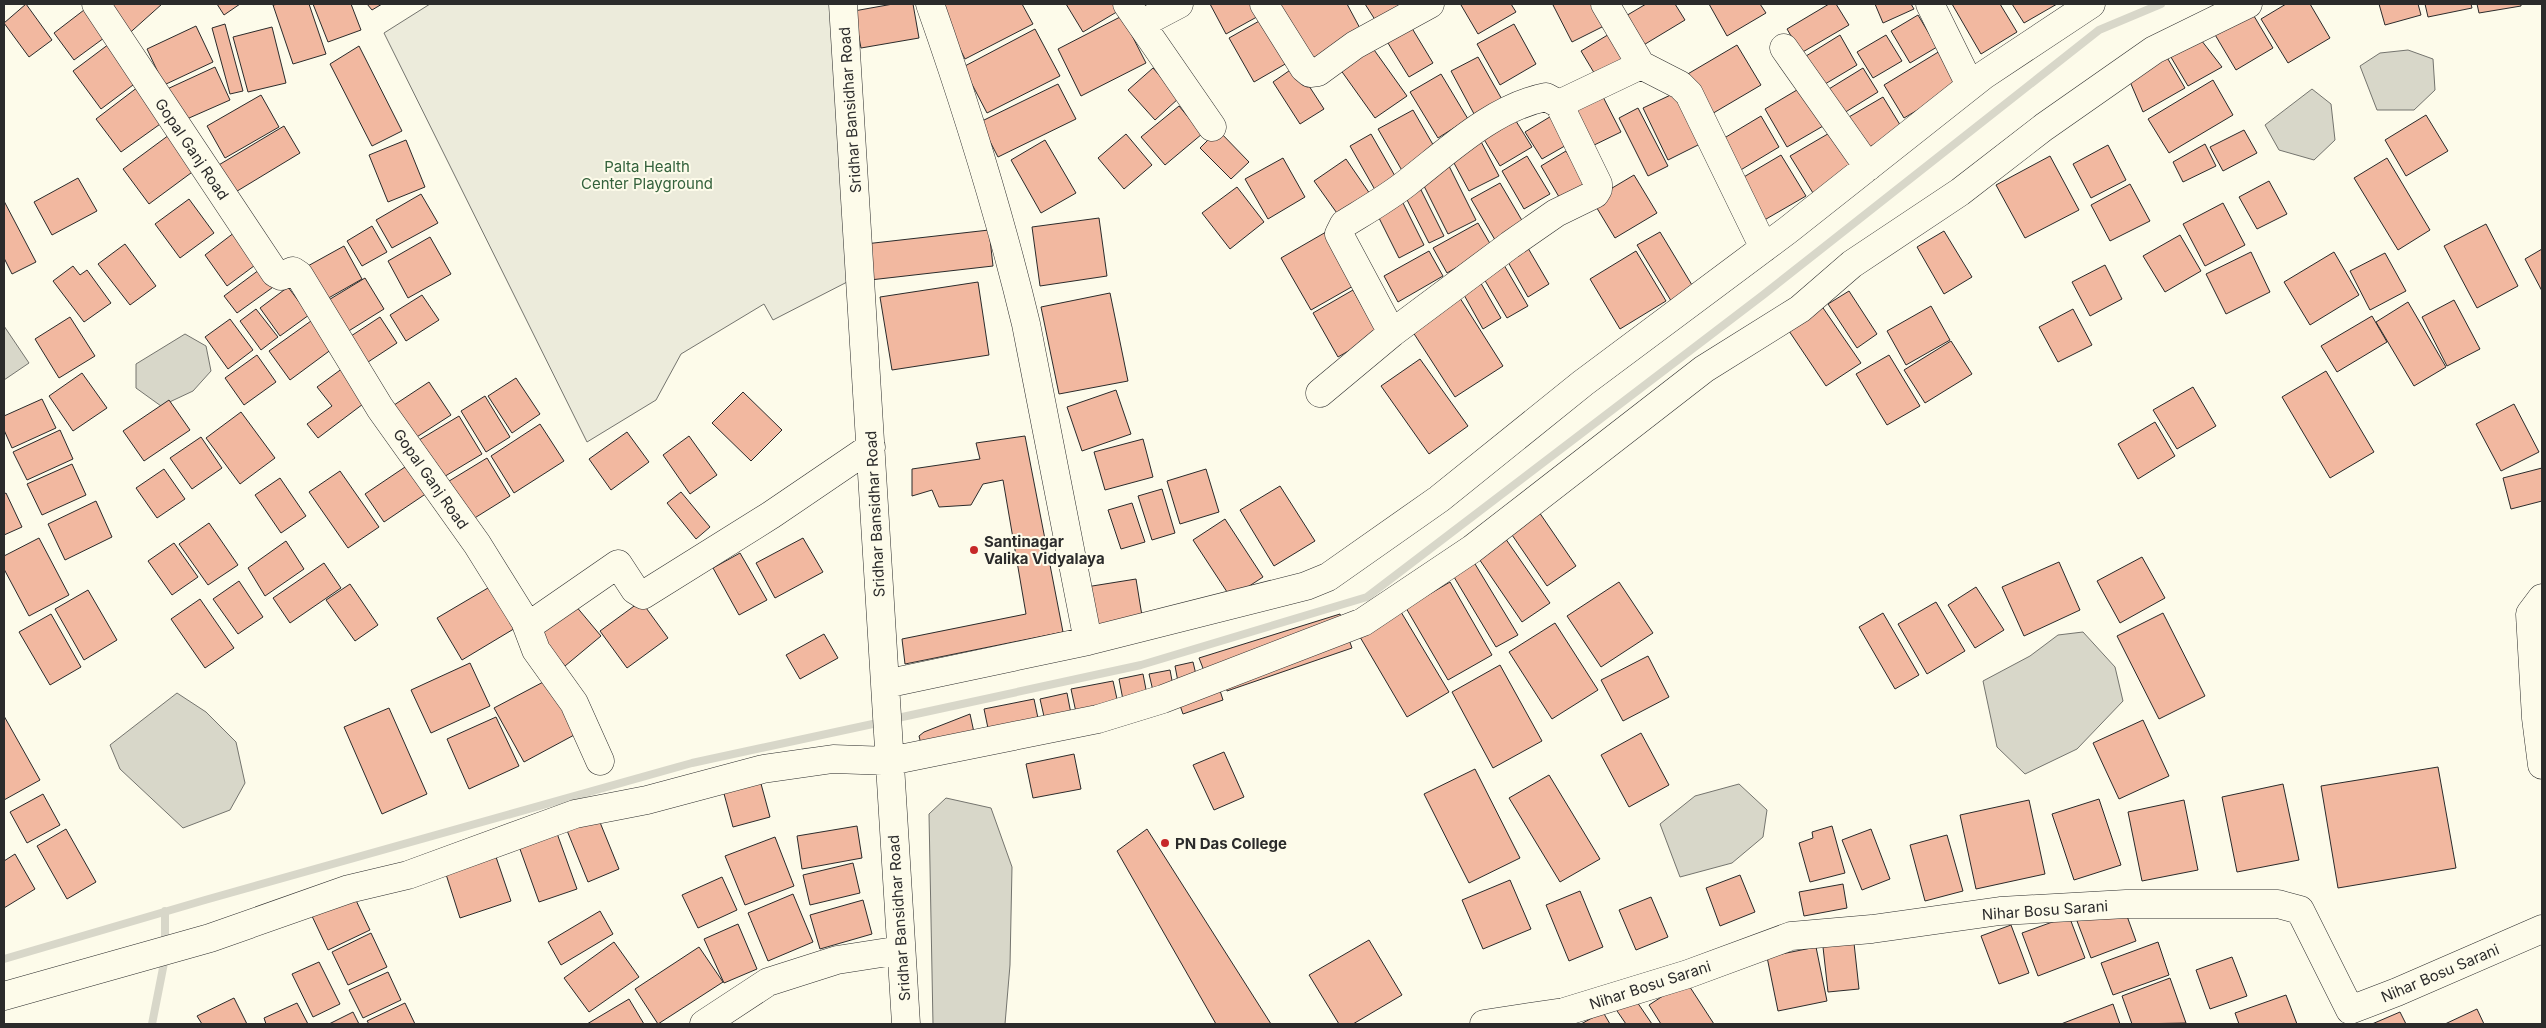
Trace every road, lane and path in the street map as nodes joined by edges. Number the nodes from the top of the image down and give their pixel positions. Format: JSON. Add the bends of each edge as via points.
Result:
{"nodes":[{"id":1,"x":96,"y":4,"type":"edge"},
{"id":2,"x":844,"y":4,"type":"edge"},
{"id":3,"x":930,"y":4,"type":"edge"},
{"id":4,"x":1179,"y":4,"type":"edge"},
{"id":5,"x":1264,"y":4,"type":"edge"},
{"id":6,"x":1430,"y":4,"type":"edge"},
{"id":7,"x":1605,"y":4,"type":"edge"},
{"id":8,"x":1930,"y":4,"type":"edge"},
{"id":9,"x":2091,"y":4,"type":"edge"},
{"id":10,"x":2248,"y":4,"type":"edge"},
{"id":11,"x":1134,"y":14,"type":"edge"},
{"id":12,"x":1784,"y":48,"type":"dead end"},
{"id":13,"x":1641,"y":65,"type":"junction"},
{"id":14,"x":1970,"y":85,"type":"junction"},
{"id":15,"x":1559,"y":104,"type":"junction"},
{"id":16,"x":1212,"y":127,"type":"dead end"},
{"id":17,"x":1868,"y":167,"type":"junction"},
{"id":18,"x":1764,"y":248,"type":"junction"},
{"id":19,"x":1392,"y":332,"type":"junction"},
{"id":20,"x":1320,"y":393,"type":"dead end"},
{"id":21,"x":871,"y":447,"type":"junction"},
{"id":22,"x":2542,"y":598,"type":"edge"},
{"id":23,"x":525,"y":620,"type":"junction"},
{"id":24,"x":1088,"y":641,"type":"junction"},
{"id":25,"x":885,"y":693,"type":"junction"},
{"id":26,"x":600,"y":761,"type":"dead end"},
{"id":27,"x":890,"y":761,"type":"junction"},
{"id":28,"x":2542,"y":765,"type":"edge"},
{"id":29,"x":2542,"y":928,"type":"edge"},
{"id":30,"x":901,"y":950,"type":"junction"},
{"id":31,"x":4,"y":996,"type":"edge"},
{"id":32,"x":2352,"y":1017,"type":"edge"},
{"id":33,"x":704,"y":1024,"type":"edge"},
{"id":34,"x":906,"y":1024,"type":"edge"},
{"id":35,"x":1484,"y":1024,"type":"edge"}],
"edges":[{"from":1,"to":23,"type":"street","name":"Gopal Ganj Road","via":[[274,273],[281,276],[293,271],[299,275],[380,408],[477,544]]},
{"from":2,"to":21,"type":"street","name":"Sridhar Bansidhar Road"},
{"from":3,"to":24,"type":"street","via":[[960,90],[1014,273]]},
{"from":4,"to":11,"type":"street"},
{"from":5,"to":6,"type":"street","via":[[1310,73],[1318,72],[1355,45]]},
{"from":7,"to":13,"type":"street"},
{"from":8,"to":14,"type":"street"},
{"from":9,"to":14,"type":"street"},
{"from":10,"to":27,"type":"street","via":[[2154,50],[2130,66],[1960,192],[1852,264],[1800,309],[1704,370],[1472,549],[1363,622],[1163,699],[1098,719]]},
{"from":11,"to":16,"type":"street"},
{"from":12,"to":17,"type":"street"},
{"from":13,"to":15,"type":"street"},
{"from":13,"to":18,"type":"street","via":[[1680,85],[1688,94]]},
{"from":14,"to":17,"type":"street"},
{"from":15,"to":19,"type":"street","via":[[1598,184],[1595,194],[1556,212]]},
{"from":15,"to":19,"type":"street","via":[[1546,97],[1529,100],[1459,140],[1407,183],[1344,224],[1339,234]]},
{"from":17,"to":18,"type":"street"},
{"from":18,"to":24,"type":"street","via":[[1583,383],[1439,499],[1328,576],[1306,586]]},
{"from":19,"to":20,"type":"street"},
{"from":21,"to":23,"type":"street","via":[[771,515],[643,595],[635,590],[618,564],[537,620]]},
{"from":21,"to":25,"type":"street","name":"Sridhar Bansidhar Road"},
{"from":22,"to":28,"type":"street","via":[[2530,614]]},
{"from":23,"to":26,"type":"street","via":[[536,650],[574,703]]},
{"from":24,"to":25,"type":"street"},
{"from":25,"to":27,"type":"street","name":"Sridhar Bansidhar Road"},
{"from":27,"to":30,"type":"street","name":"Sridhar Bansidhar Road"},
{"from":27,"to":31,"type":"street","via":[[833,759],[764,769],[647,800],[575,814],[408,875],[350,889],[228,932]]},
{"from":29,"to":32,"type":"street","name":"Nihar Bosu Sarani","via":[[2397,992]]},
{"from":30,"to":33,"type":"street","via":[[837,960],[768,982]]},
{"from":30,"to":34,"type":"street","name":"Sridhar Bansidhar Road"},
{"from":32,"to":35,"type":"street","name":"Nihar Bosu Sarani","via":[[2300,910],[2278,904],[2126,904],[2000,911],[1881,928],[1791,936],[1688,974],[1564,1012]]}]}
